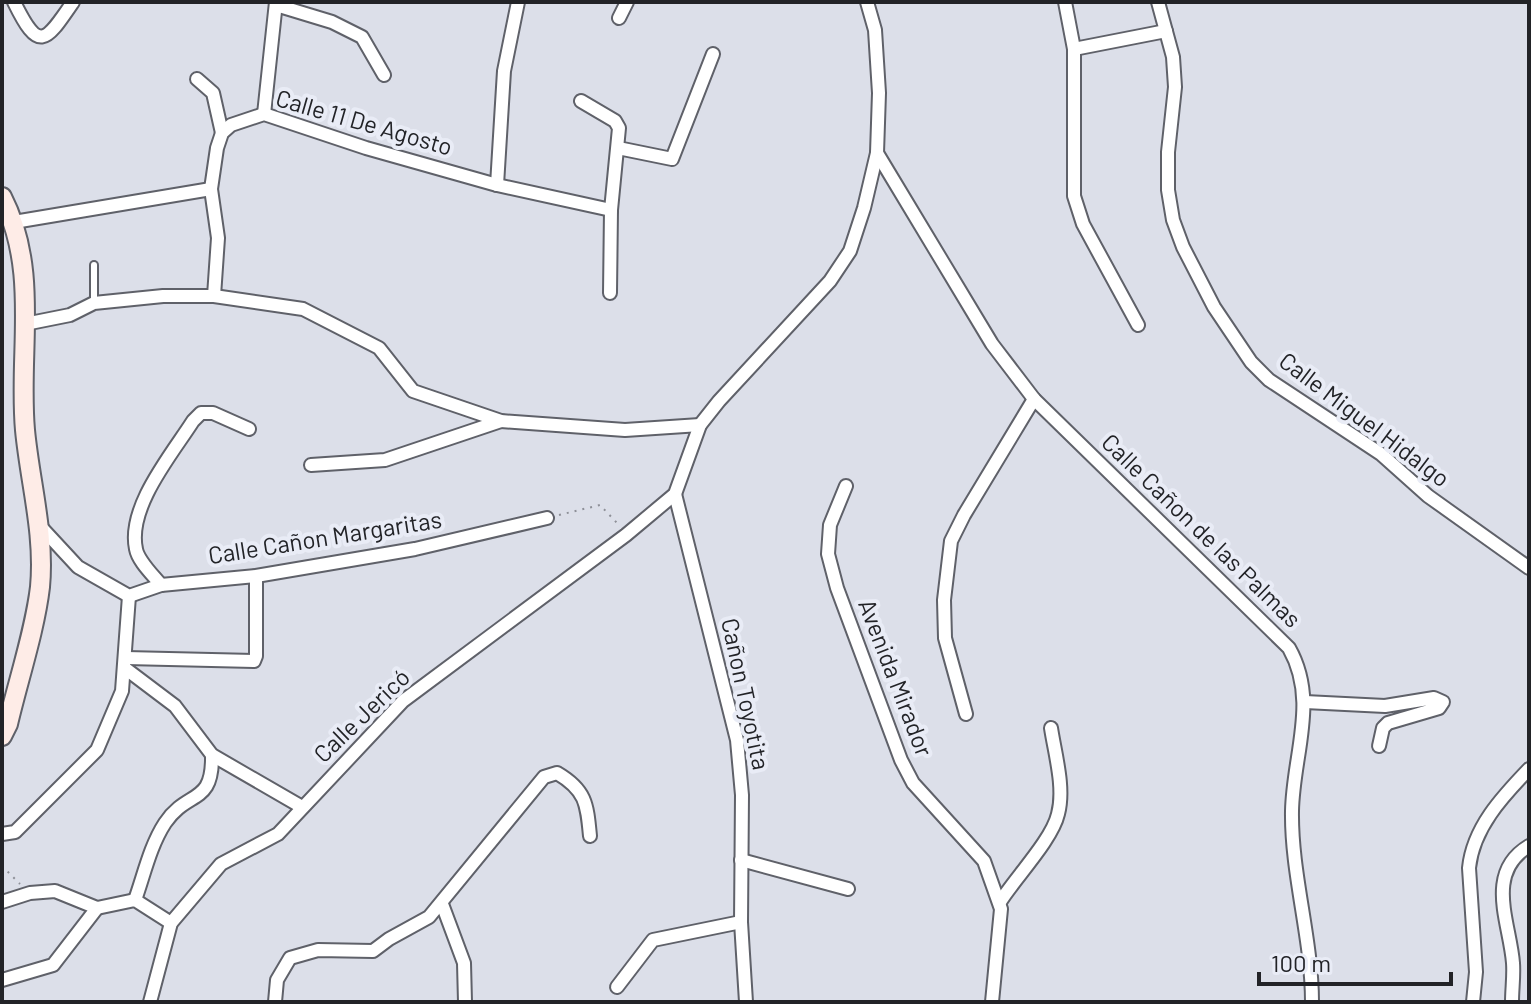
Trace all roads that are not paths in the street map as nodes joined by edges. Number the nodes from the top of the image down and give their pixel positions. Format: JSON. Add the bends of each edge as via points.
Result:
{"nodes":[{"id":1,"x":14,"y":2,"type":"edge"},
{"id":2,"x":73,"y":2,"type":"edge"},
{"id":3,"x":518,"y":2,"type":"edge"},
{"id":4,"x":627,"y":2,"type":"edge"},
{"id":5,"x":867,"y":2,"type":"edge"},
{"id":6,"x":1065,"y":2,"type":"edge"},
{"id":7,"x":1158,"y":2,"type":"edge"},
{"id":8,"x":276,"y":4,"type":"edge"},
{"id":9,"x":619,"y":18,"type":"dead end"},
{"id":10,"x":1166,"y":31,"type":"junction"},
{"id":11,"x":1074,"y":49,"type":"junction"},
{"id":12,"x":713,"y":54,"type":"dead end"},
{"id":13,"x":384,"y":75,"type":"dead end"},
{"id":14,"x":197,"y":79,"type":"dead end"},
{"id":15,"x":581,"y":101,"type":"dead end"},
{"id":16,"x":264,"y":114,"type":"junction"},
{"id":17,"x":222,"y":133,"type":"junction"},
{"id":18,"x":618,"y":148,"type":"junction"},
{"id":19,"x":877,"y":153,"type":"junction"},
{"id":20,"x":497,"y":185,"type":"junction"},
{"id":21,"x":211,"y":189,"type":"junction"},
{"id":22,"x":2,"y":197,"type":"edge"},
{"id":23,"x":611,"y":210,"type":"junction"},
{"id":24,"x":14,"y":222,"type":"junction"},
{"id":25,"x":94,"y":265,"type":"dead end"},
{"id":26,"x":610,"y":293,"type":"dead end"},
{"id":27,"x":214,"y":296,"type":"junction"},
{"id":28,"x":94,"y":303,"type":"junction"},
{"id":29,"x":25,"y":324,"type":"junction"},
{"id":30,"x":1138,"y":325,"type":"dead end"},
{"id":31,"x":1034,"y":399,"type":"junction"},
{"id":32,"x":501,"y":421,"type":"junction"},
{"id":33,"x":700,"y":425,"type":"junction"},
{"id":34,"x":249,"y":429,"type":"dead end"},
{"id":35,"x":311,"y":465,"type":"dead end"},
{"id":36,"x":846,"y":486,"type":"dead end"},
{"id":37,"x":675,"y":494,"type":"junction"},
{"id":38,"x":547,"y":518,"type":"road end"},
{"id":39,"x":40,"y":526,"type":"junction"},
{"id":40,"x":1529,"y":568,"type":"edge"},
{"id":41,"x":256,"y":576,"type":"junction"},
{"id":42,"x":161,"y":585,"type":"junction"},
{"id":43,"x":129,"y":596,"type":"junction"},
{"id":44,"x":126,"y":664,"type":"junction"},
{"id":45,"x":1305,"y":702,"type":"junction"},
{"id":46,"x":966,"y":714,"type":"dead end"},
{"id":47,"x":1051,"y":728,"type":"dead end"},
{"id":48,"x":2,"y":736,"type":"edge"},
{"id":49,"x":1379,"y":746,"type":"dead end"},
{"id":50,"x":212,"y":755,"type":"junction"},
{"id":51,"x":1529,"y":769,"type":"edge"},
{"id":52,"x":302,"y":807,"type":"junction"},
{"id":53,"x":2,"y":834,"type":"edge"},
{"id":54,"x":590,"y":836,"type":"dead end"},
{"id":55,"x":1529,"y":846,"type":"edge"},
{"id":56,"x":741,"y":860,"type":"junction"},
{"id":57,"x":848,"y":889,"type":"dead end"},
{"id":58,"x":135,"y":900,"type":"junction"},
{"id":59,"x":2,"y":902,"type":"edge"},
{"id":60,"x":1000,"y":902,"type":"junction"},
{"id":61,"x":442,"y":904,"type":"junction"},
{"id":62,"x":97,"y":908,"type":"junction"},
{"id":63,"x":741,"y":922,"type":"junction"},
{"id":64,"x":171,"y":923,"type":"junction"},
{"id":65,"x":2,"y":980,"type":"edge"},
{"id":66,"x":617,"y":987,"type":"dead end"},
{"id":67,"x":150,"y":1002,"type":"edge"},
{"id":68,"x":275,"y":1002,"type":"edge"},
{"id":69,"x":465,"y":1002,"type":"edge"},
{"id":70,"x":746,"y":1002,"type":"edge"},
{"id":71,"x":992,"y":1002,"type":"edge"},
{"id":72,"x":1312,"y":1002,"type":"edge"},
{"id":73,"x":1473,"y":1002,"type":"edge"},
{"id":74,"x":1512,"y":1002,"type":"edge"}],
"edges":[{"from":1,"to":2,"type":"street","via":[[27,28],[43,38]]},
{"from":3,"to":20,"type":"street","via":[[504,71]]},
{"from":4,"to":9,"type":"street"},
{"from":5,"to":19,"type":"street","via":[[875,30]]},
{"from":6,"to":11,"type":"street"},
{"from":7,"to":10,"type":"street","name":"Calle Miguel Hidalgo"},
{"from":8,"to":13,"type":"street","via":[[362,37]]},
{"from":8,"to":16,"type":"street"},
{"from":10,"to":11,"type":"street"},
{"from":10,"to":40,"type":"street","name":"Calle Miguel Hidalgo","via":[[1175,87],[1168,152],[1173,220],[1232,335],[1269,380],[1381,454],[1428,496]]},
{"from":11,"to":30,"type":"street","via":[[1074,196],[1083,224]]},
{"from":12,"to":18,"type":"street","via":[[672,159]]},
{"from":14,"to":17,"type":"street","via":[[213,93]]},
{"from":15,"to":18,"type":"street","via":[[615,121]]},
{"from":16,"to":17,"type":"street","name":"Calle 11 De Agosto"},
{"from":16,"to":20,"type":"street","name":"Calle 11 De Agosto"},
{"from":17,"to":21,"type":"street"},
{"from":18,"to":23,"type":"street"},
{"from":19,"to":31,"type":"street","name":"Calle Cañon de las Palmas","via":[[992,344]]},
{"from":19,"to":33,"type":"street","via":[[850,251],[837,271]]},
{"from":20,"to":23,"type":"street","name":"Calle 11 De Agosto"},
{"from":21,"to":24,"type":"street"},
{"from":21,"to":27,"type":"street","via":[[218,238]]},
{"from":22,"to":24,"type":"street"},
{"from":23,"to":26,"type":"street"},
{"from":24,"to":29,"type":"street","via":[[24,266]]},
{"from":25,"to":28,"type":"lane"},
{"from":27,"to":28,"type":"street"},
{"from":27,"to":32,"type":"street","via":[[303,309],[379,348],[413,391]]},
{"from":28,"to":29,"type":"street","via":[[70,315]]},
{"from":29,"to":39,"type":"street","via":[[25,429]]},
{"from":31,"to":45,"type":"street","name":"Calle Cañon de las Palmas","via":[[1289,648],[1300,667]]},
{"from":31,"to":46,"type":"street","via":[[951,541],[945,638]]},
{"from":32,"to":33,"type":"street","via":[[625,430]]},
{"from":32,"to":35,"type":"street","via":[[385,460]]},
{"from":33,"to":37,"type":"street"},
{"from":34,"to":42,"type":"street","via":[[201,413],[144,500],[135,528],[136,552]]},
{"from":36,"to":60,"type":"street","name":"Avenida Mirador","via":[[830,525],[828,554],[837,588],[901,760],[913,783],[984,861]]},
{"from":37,"to":52,"type":"street","name":"Calle Jericó","via":[[403,701]]},
{"from":37,"to":56,"type":"street","name":"Cañon Toyotita","via":[[737,740]]},
{"from":38,"to":41,"type":"street","name":"Calle Cañon Margaritas","via":[[415,549]]},
{"from":39,"to":43,"type":"street","via":[[78,567]]},
{"from":39,"to":48,"type":"street","via":[[40,588]]},
{"from":41,"to":42,"type":"street","name":"Calle Cañon Margaritas"},
{"from":41,"to":44,"type":"street","via":[[254,661]]},
{"from":42,"to":43,"type":"street","name":"Calle Cañon Margaritas"},
{"from":43,"to":44,"type":"street"},
{"from":44,"to":50,"type":"street","via":[[175,706]]},
{"from":44,"to":53,"type":"street","via":[[122,691],[97,750],[15,832]]},
{"from":45,"to":49,"type":"street","via":[[1443,702],[1439,708],[1388,723]]},
{"from":45,"to":72,"type":"street","name":"Calle Cañon de las Palmas","via":[[1292,812]]},
{"from":47,"to":60,"type":"street","via":[[1058,814]]},
{"from":50,"to":52,"type":"street"},
{"from":50,"to":58,"type":"street","via":[[209,787],[166,822]]},
{"from":51,"to":73,"type":"street","via":[[1493,808],[1471,852]]},
{"from":52,"to":64,"type":"street","name":"Calle Jericó","via":[[278,834],[221,864]]},
{"from":54,"to":61,"type":"street","via":[[586,803],[575,784],[557,773],[544,777]]},
{"from":55,"to":74,"type":"street","via":[[1516,854],[1504,877]]},
{"from":56,"to":57,"type":"street"},
{"from":56,"to":63,"type":"street","name":"Cañon Toyotita"},
{"from":58,"to":62,"type":"street"},
{"from":58,"to":64,"type":"street"},
{"from":59,"to":62,"type":"street","via":[[55,891]]},
{"from":60,"to":71,"type":"street","name":"Avenida Mirador"},
{"from":61,"to":68,"type":"street","via":[[373,951],[318,950],[290,958],[277,980]]},
{"from":61,"to":69,"type":"street","via":[[464,963]]},
{"from":62,"to":65,"type":"street","via":[[53,965]]},
{"from":63,"to":66,"type":"street","via":[[653,940]]},
{"from":63,"to":70,"type":"street","name":"Cañon Toyotita"},
{"from":64,"to":67,"type":"street"}]}
